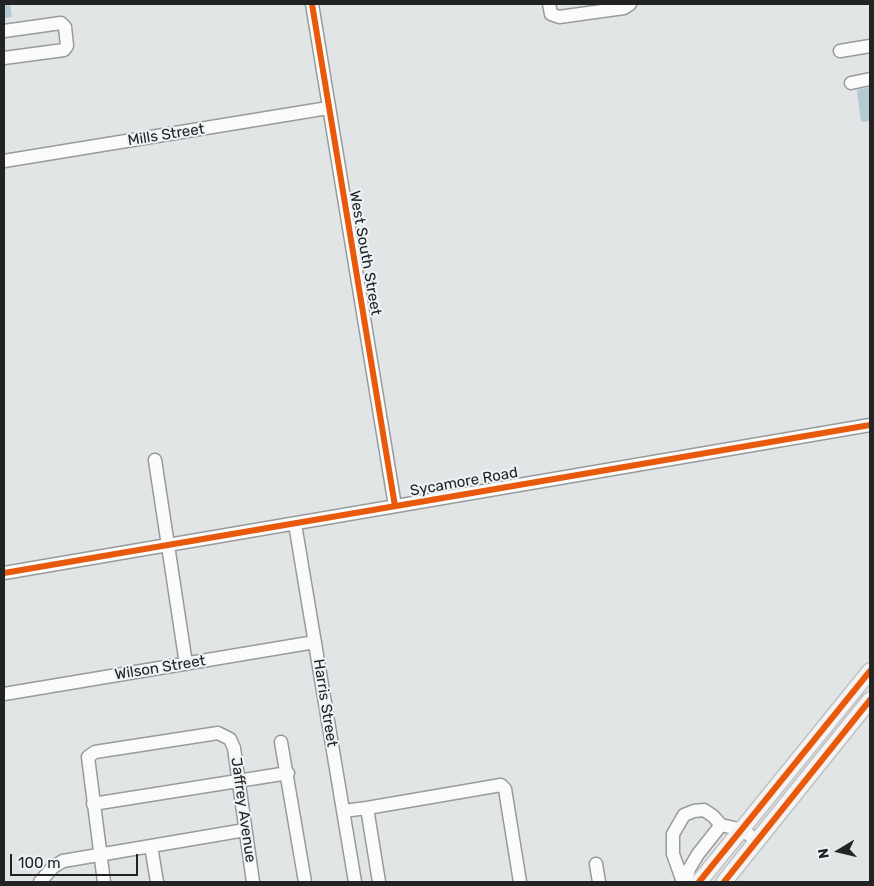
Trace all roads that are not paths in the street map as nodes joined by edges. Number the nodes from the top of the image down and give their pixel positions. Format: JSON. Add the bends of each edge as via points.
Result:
{"nodes":[{"id":1,"x":312,"y":4,"type":"edge"},
{"id":2,"x":549,"y":4,"type":"edge"},
{"id":3,"x":630,"y":4,"type":"edge"},
{"id":4,"x":4,"y":31,"type":"edge"},
{"id":5,"x":870,"y":46,"type":"edge"},
{"id":6,"x":840,"y":51,"type":"dead end"},
{"id":7,"x":4,"y":58,"type":"edge"},
{"id":8,"x":870,"y":79,"type":"edge"},
{"id":9,"x":851,"y":82,"type":"dead end"},
{"id":10,"x":328,"y":108,"type":"junction"},
{"id":11,"x":4,"y":161,"type":"edge"},
{"id":12,"x":870,"y":425,"type":"edge"},
{"id":13,"x":155,"y":460,"type":"dead end"},
{"id":14,"x":396,"y":506,"type":"junction"},
{"id":15,"x":295,"y":524,"type":"junction"},
{"id":16,"x":167,"y":545,"type":"junction"},
{"id":17,"x":4,"y":573,"type":"edge"},
{"id":18,"x":315,"y":642,"type":"junction"},
{"id":19,"x":186,"y":664,"type":"junction"},
{"id":20,"x":870,"y":671,"type":"edge"},
{"id":21,"x":4,"y":694,"type":"edge"},
{"id":22,"x":870,"y":700,"type":"edge"},
{"id":23,"x":281,"y":742,"type":"dead end"},
{"id":24,"x":288,"y":773,"type":"junction"},
{"id":25,"x":238,"y":781,"type":"junction"},
{"id":26,"x":93,"y":804,"type":"junction"},
{"id":27,"x":367,"y":808,"type":"junction"},
{"id":28,"x":343,"y":811,"type":"junction"},
{"id":29,"x":721,"y":825,"type":"junction"},
{"id":30,"x":245,"y":830,"type":"junction"},
{"id":31,"x":743,"y":830,"type":"junction"},
{"id":32,"x":757,"y":841,"type":"junction"},
{"id":33,"x":151,"y":846,"type":"junction"},
{"id":34,"x":100,"y":855,"type":"junction"},
{"id":35,"x":596,"y":864,"type":"dead end"},
{"id":36,"x":40,"y":882,"type":"edge"},
{"id":37,"x":104,"y":882,"type":"edge"},
{"id":38,"x":157,"y":882,"type":"edge"},
{"id":39,"x":253,"y":882,"type":"edge"},
{"id":40,"x":305,"y":882,"type":"edge"},
{"id":41,"x":355,"y":882,"type":"edge"},
{"id":42,"x":379,"y":882,"type":"edge"},
{"id":43,"x":520,"y":882,"type":"edge"},
{"id":44,"x":598,"y":882,"type":"edge"},
{"id":45,"x":685,"y":882,"type":"edge"},
{"id":46,"x":699,"y":882,"type":"edge"},
{"id":47,"x":724,"y":882,"type":"edge"}],
"edges":[{"from":1,"to":10,"type":"street","name":"West South Street"},
{"from":2,"to":3,"type":"street","via":[[551,14],[559,17],[624,8]]},
{"from":4,"to":7,"type":"street","via":[[61,23],[65,27],[67,46],[64,50]]},
{"from":5,"to":6,"type":"street"},
{"from":8,"to":9,"type":"street"},
{"from":10,"to":11,"type":"street","name":"Mills Street"},
{"from":10,"to":14,"type":"street","name":"West South Street"},
{"from":12,"to":14,"type":"street","name":"Sycamore Road"},
{"from":13,"to":16,"type":"street"},
{"from":14,"to":15,"type":"street","name":"Sycamore Road"},
{"from":15,"to":16,"type":"street","name":"Sycamore Road"},
{"from":15,"to":18,"type":"street","name":"Harris Street"},
{"from":16,"to":17,"type":"street","name":"Sycamore Road"},
{"from":16,"to":19,"type":"street"},
{"from":18,"to":19,"type":"street","name":"Wilson Street"},
{"from":18,"to":28,"type":"street","name":"Harris Street"},
{"from":19,"to":21,"type":"street","name":"Wilson Street"},
{"from":20,"to":31,"type":"main road"},
{"from":22,"to":32,"type":"main road"},
{"from":23,"to":24,"type":"street"},
{"from":24,"to":25,"type":"street"},
{"from":24,"to":40,"type":"street"},
{"from":25,"to":26,"type":"street"},
{"from":25,"to":26,"type":"street","name":"Jaffrey Avenue","via":[[230,739],[218,733],[95,752],[88,757],[87,763]]},
{"from":25,"to":30,"type":"street","name":"Jaffrey Avenue"},
{"from":26,"to":34,"type":"street"},
{"from":27,"to":28,"type":"street"},
{"from":27,"to":42,"type":"street"},
{"from":27,"to":43,"type":"street","via":[[501,785],[505,789]]},
{"from":28,"to":41,"type":"street","name":"Harris Street"},
{"from":29,"to":31,"type":"street"},
{"from":29,"to":45,"type":"street","via":[[688,869]]},
{"from":29,"to":45,"type":"street","via":[[704,810],[684,815],[677,824],[673,834],[673,854]]},
{"from":30,"to":33,"type":"street"},
{"from":30,"to":39,"type":"street","name":"Jaffrey Avenue"},
{"from":31,"to":32,"type":"street"},
{"from":31,"to":46,"type":"main road"},
{"from":32,"to":47,"type":"main road"},
{"from":33,"to":34,"type":"street"},
{"from":33,"to":38,"type":"street"},
{"from":34,"to":36,"type":"street","via":[[57,863]]},
{"from":34,"to":37,"type":"street"},
{"from":35,"to":44,"type":"street"}]}
